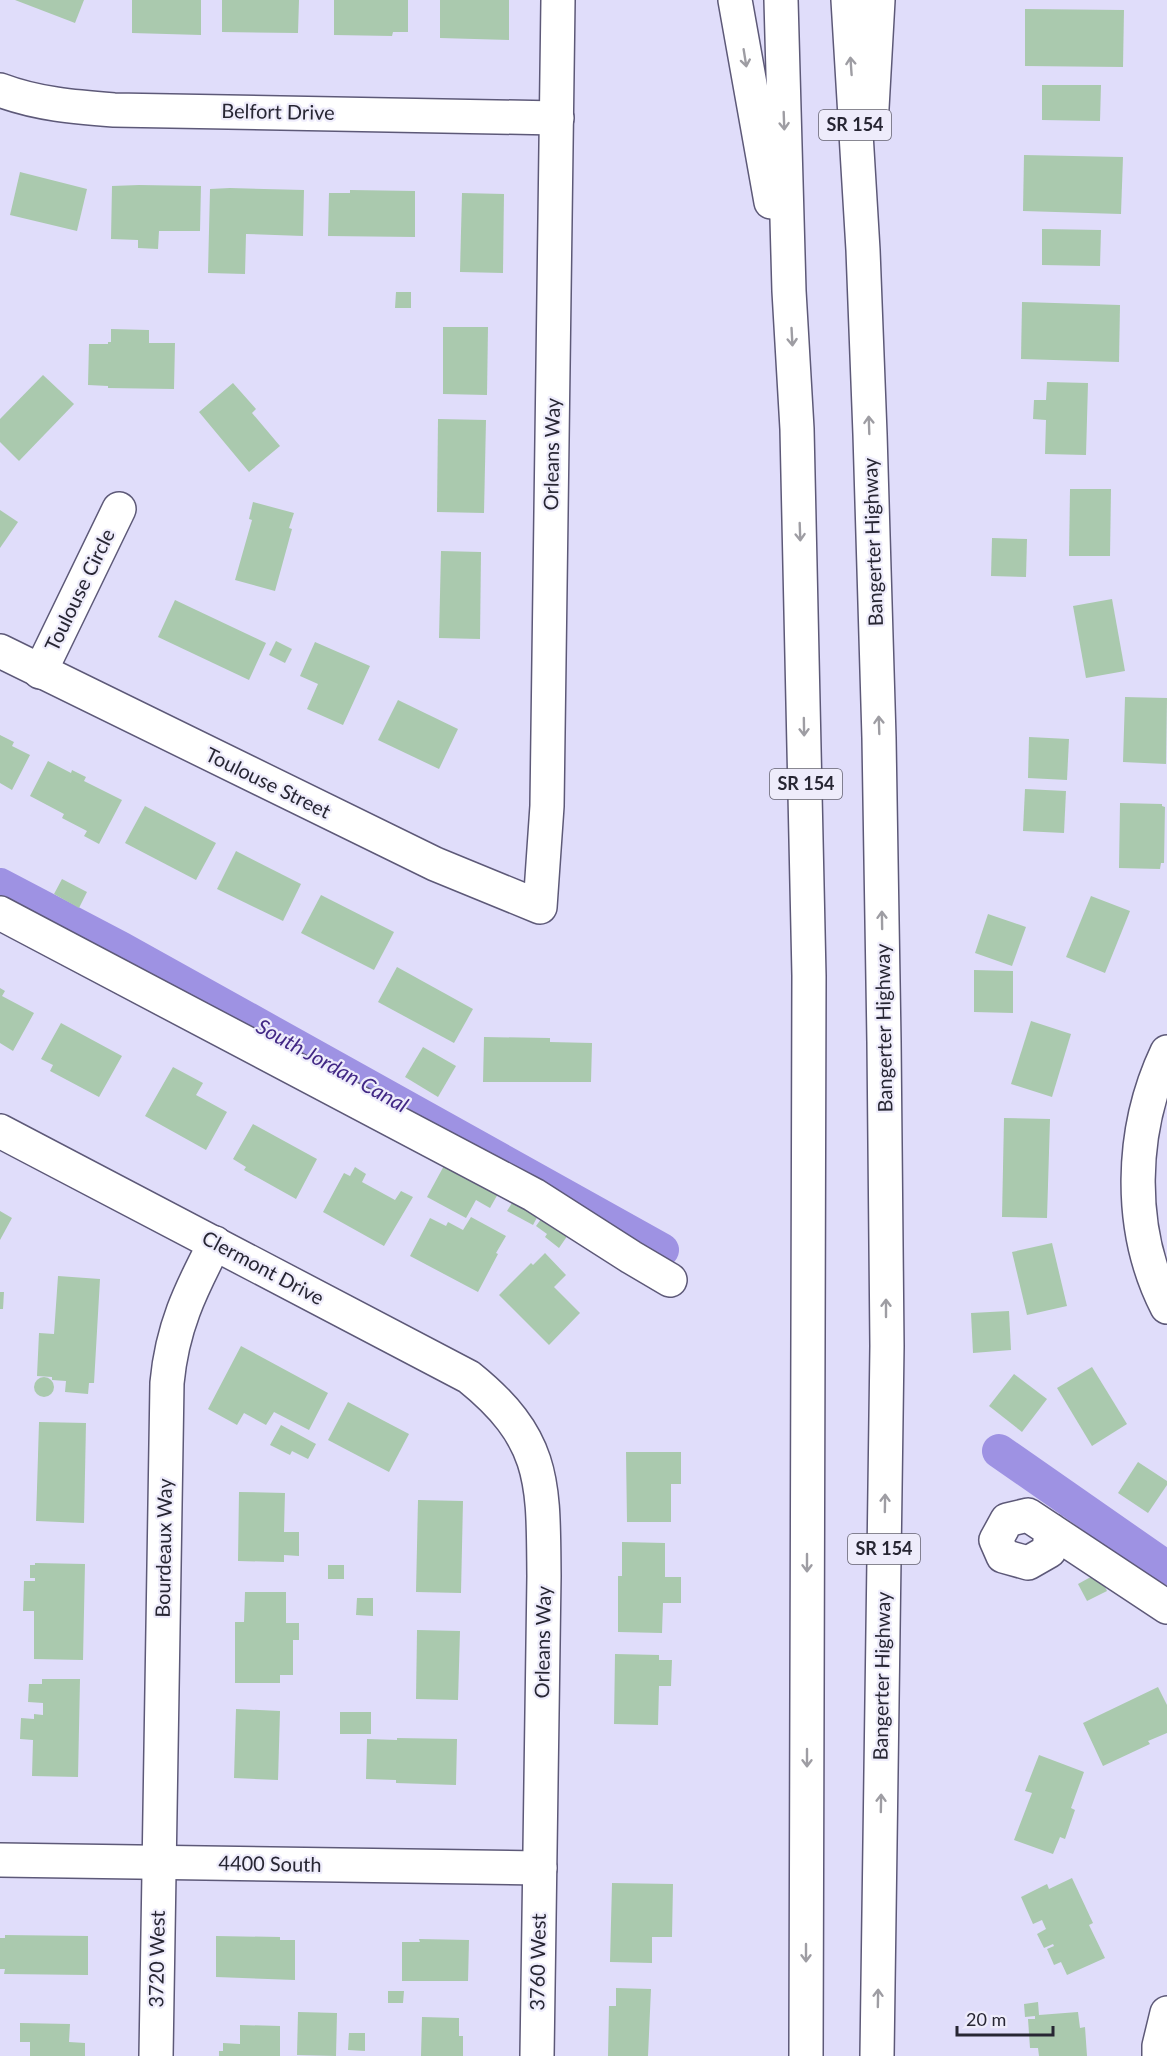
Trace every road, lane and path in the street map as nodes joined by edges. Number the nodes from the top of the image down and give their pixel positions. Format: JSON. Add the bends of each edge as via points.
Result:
{"nodes":[{"id":1,"x":558,"y":0,"type":"edge"},
{"id":2,"x":735,"y":0,"type":"edge"},
{"id":3,"x":781,"y":0,"type":"edge"},
{"id":4,"x":848,"y":0,"type":"edge"},
{"id":5,"x":878,"y":0,"type":"edge"},
{"id":6,"x":0,"y":90,"type":"edge"},
{"id":7,"x":558,"y":118,"type":"junction"},
{"id":8,"x":863,"y":250,"type":"junction"},
{"id":9,"x":789,"y":291,"type":"junction"},
{"id":10,"x":119,"y":509,"type":"dead end"},
{"id":11,"x":0,"y":651,"type":"edge"},
{"id":12,"x":40,"y":672,"type":"junction"},
{"id":13,"x":540,"y":907,"type":"joint"},
{"id":14,"x":0,"y":914,"type":"edge"},
{"id":15,"x":1167,"y":1052,"type":"edge"},
{"id":16,"x":0,"y":1131,"type":"edge"},
{"id":17,"x":215,"y":1243,"type":"junction"},
{"id":18,"x":670,"y":1280,"type":"dead end"},
{"id":19,"x":1167,"y":1307,"type":"edge"},
{"id":20,"x":513,"y":1422,"type":"joint"},
{"id":21,"x":1051,"y":1530,"type":"dead end"},
{"id":22,"x":1167,"y":1607,"type":"edge"},
{"id":23,"x":0,"y":1860,"type":"edge"},
{"id":24,"x":159,"y":1862,"type":"junction"},
{"id":25,"x":540,"y":1868,"type":"junction"},
{"id":26,"x":1167,"y":2013,"type":"edge"},
{"id":27,"x":156,"y":2056,"type":"edge"},
{"id":28,"x":537,"y":2056,"type":"edge"},
{"id":29,"x":806,"y":2056,"type":"edge"},
{"id":30,"x":877,"y":2056,"type":"edge"},
{"id":31,"x":1159,"y":2056,"type":"edge"}],
"edges":[{"from":1,"to":7,"type":"main road","name":"Orleans Way"},
{"from":2,"to":9,"type":"main road","one_way":true},
{"from":3,"to":9,"type":"main road","number":"SR 154","one_way":true},
{"from":8,"to":4,"type":"main road","name":"Bangerter Highway","number":"SR 154","one_way":true},
{"from":5,"to":8,"type":"main road"},
{"from":6,"to":7,"type":"main road","name":"Belfort Drive","via":[[39,102],[114,110]]},
{"from":7,"to":13,"type":"main road","name":"Orleans Way","via":[[547,806]]},
{"from":30,"to":8,"type":"main road","name":"Bangerter Highway","number":"SR 154","one_way":true,"via":[[886,1346],[885,1042]]},
{"from":9,"to":29,"type":"main road","number":"SR 154","one_way":true,"via":[[797,429],[809,976]]},
{"from":10,"to":12,"type":"main road","name":"Toulouse Circle"},
{"from":11,"to":12,"type":"main road","name":"Toulouse Street"},
{"from":12,"to":13,"type":"main road","name":"Toulouse Street","via":[[435,864]]},
{"from":14,"to":18,"type":"main road","via":[[534,1195]]},
{"from":15,"to":19,"type":"main road","via":[[1148,1098],[1138,1189],[1143,1239]]},
{"from":16,"to":17,"type":"main road","name":"Clermont Drive"},
{"from":17,"to":20,"type":"main road","name":"Clermont Drive","via":[[469,1377]]},
{"from":17,"to":24,"type":"main road","name":"Bourdeaux Way","via":[[177,1324],[167,1383]]},
{"from":20,"to":25,"type":"main road","name":"Orleans Way","via":[[539,1472],[543,1509]]},
{"from":21,"to":22,"type":"main road"},
{"from":23,"to":24,"type":"main road","name":"4400 South"},
{"from":24,"to":25,"type":"main road","name":"4400 South"},
{"from":24,"to":27,"type":"main road","name":"3720 West"},
{"from":25,"to":28,"type":"main road","name":"3760 West"},
{"from":26,"to":31,"type":"main road"}]}
